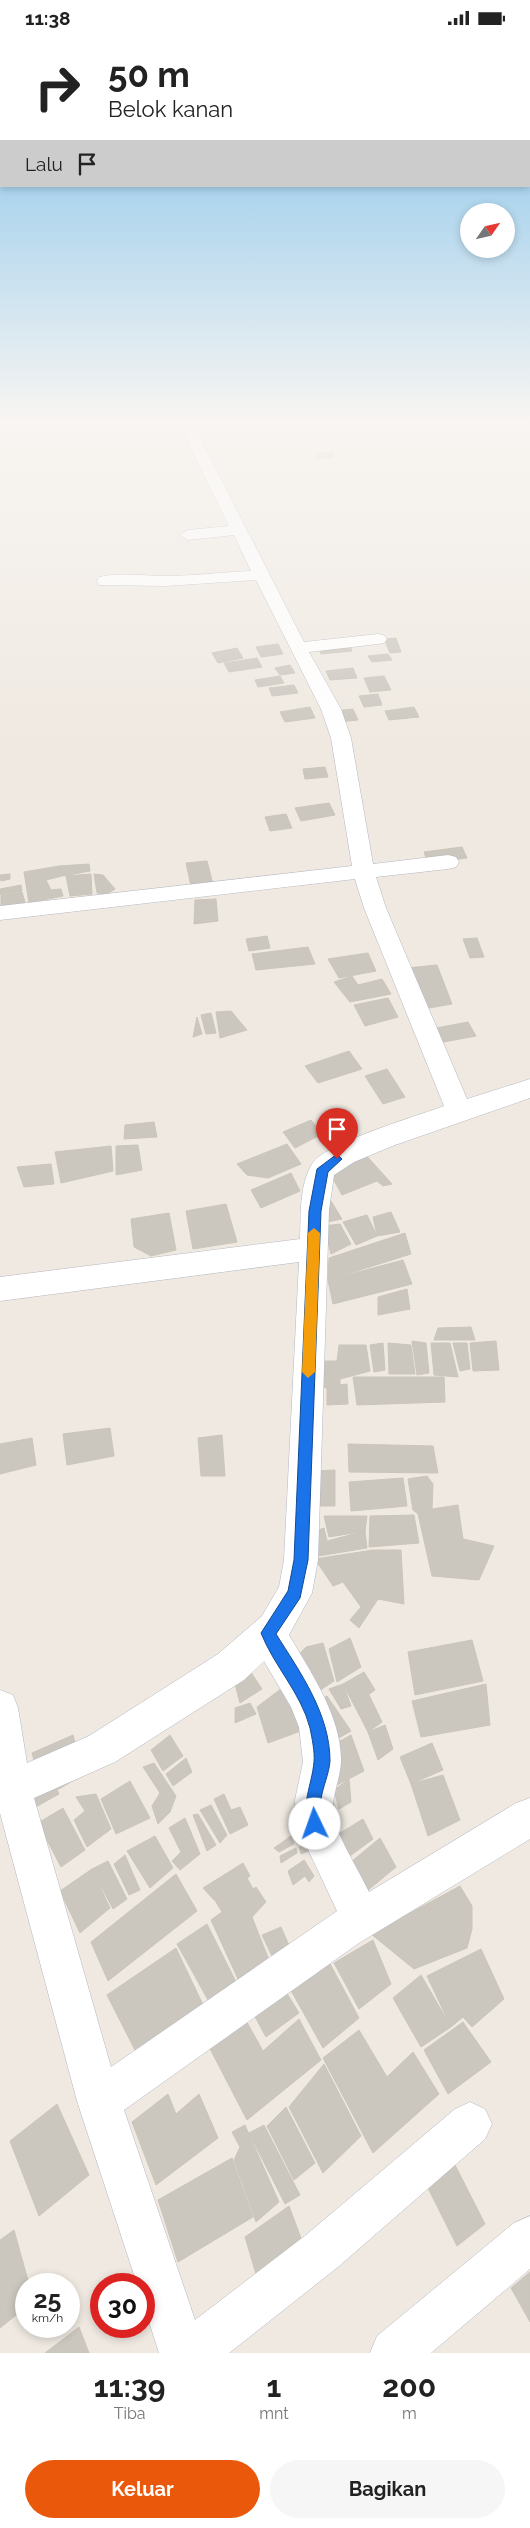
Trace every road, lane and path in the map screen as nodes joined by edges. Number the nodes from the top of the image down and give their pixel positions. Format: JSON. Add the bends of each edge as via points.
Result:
{"nodes":[{"id":1,"x":217,"y":532,"type":"edge"},
{"id":2,"x":240,"y":532,"type":"edge"},
{"id":3,"x":188,"y":535,"type":"dead end"},
{"id":4,"x":262,"y":575,"type":"junction"},
{"id":5,"x":105,"y":581,"type":"dead end"},
{"id":6,"x":378,"y":639,"type":"dead end"},
{"id":7,"x":298,"y":648,"type":"junction"},
{"id":8,"x":448,"y":862,"type":"dead end"},
{"id":9,"x":364,"y":873,"type":"junction"},
{"id":10,"x":0,"y":913,"type":"edge"},
{"id":11,"x":530,"y":1087,"type":"edge"},
{"id":12,"x":459,"y":1111,"type":"junction"},
{"id":13,"x":313,"y":1249,"type":"junction"},
{"id":14,"x":0,"y":1289,"type":"edge"},
{"id":15,"x":268,"y":1633,"type":"junction"},
{"id":16,"x":0,"y":1708,"type":"edge"},
{"id":17,"x":7,"y":1792,"type":"edge"},
{"id":18,"x":530,"y":1817,"type":"edge"},
{"id":19,"x":362,"y":1920,"type":"junction"},
{"id":20,"x":98,"y":2101,"type":"junction"},
{"id":21,"x":470,"y":2124,"type":"dead end"},
{"id":22,"x":530,"y":2239,"type":"edge"},
{"id":23,"x":184,"y":2353,"type":"edge"},
{"id":24,"x":191,"y":2353,"type":"edge"},
{"id":25,"x":394,"y":2353,"type":"edge"}],
"edges":[{"from":1,"to":3,"type":"street"},
{"from":2,"to":4,"type":"street"},
{"from":4,"to":5,"type":"street"},
{"from":4,"to":7,"type":"street"},
{"from":6,"to":7,"type":"street"},
{"from":7,"to":9,"type":"street","via":[[331,709],[341,738]]},
{"from":8,"to":9,"type":"street"},
{"from":9,"to":10,"type":"street"},
{"from":9,"to":12,"type":"street","via":[[375,908]]},
{"from":11,"to":12,"type":"street"},
{"from":12,"to":13,"type":"street","via":[[327,1164],[322,1169],[315,1211]]},
{"from":13,"to":14,"type":"street"},
{"from":13,"to":15,"type":"street","via":[[301,1560],[295,1593]]},
{"from":15,"to":17,"type":"street","via":[[231,1667],[102,1749]]},
{"from":15,"to":19,"type":"street","via":[[305,1696],[317,1727],[322,1762],[314,1799],[315,1824]]},
{"from":16,"to":17,"type":"street"},
{"from":17,"to":20,"type":"street","via":[[73,2001]]},
{"from":18,"to":19,"type":"street"},
{"from":19,"to":20,"type":"street"},
{"from":20,"to":23,"type":"street"},
{"from":21,"to":24,"type":"street","via":[[322,2251]]},
{"from":22,"to":25,"type":"street"}]}
